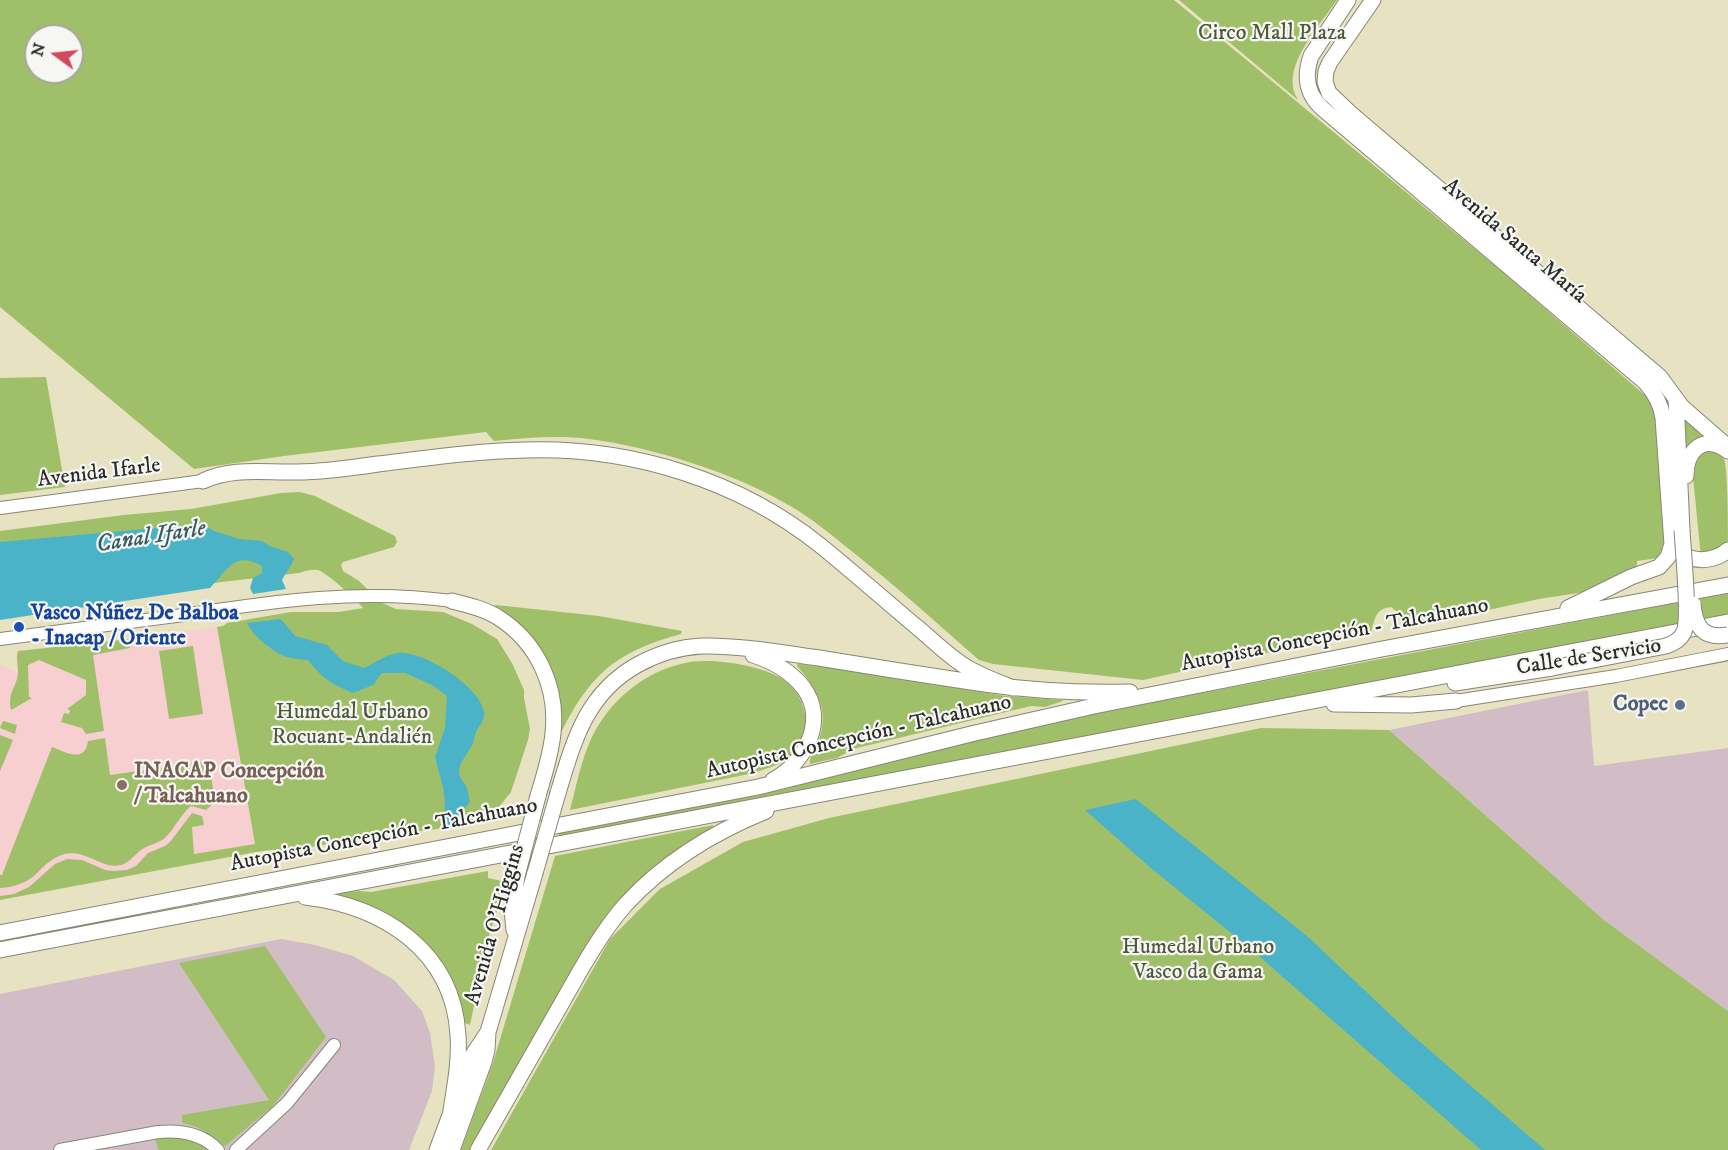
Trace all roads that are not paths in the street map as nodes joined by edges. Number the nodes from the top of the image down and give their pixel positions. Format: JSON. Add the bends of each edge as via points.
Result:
{"nodes":[{"id":1,"x":1348,"y":0,"type":"edge"},
{"id":2,"x":1373,"y":0,"type":"edge"},
{"id":3,"x":1676,"y":399,"type":"junction"},
{"id":4,"x":1728,"y":449,"type":"edge"},
{"id":5,"x":203,"y":481,"type":"joint"},
{"id":6,"x":0,"y":508,"type":"edge"},
{"id":7,"x":1685,"y":530,"type":"junction"},
{"id":8,"x":1672,"y":544,"type":"junction"},
{"id":9,"x":1728,"y":550,"type":"edge"},
{"id":10,"x":1728,"y":585,"type":"edge"},
{"id":11,"x":452,"y":601,"type":"joint"},
{"id":12,"x":1526,"y":622,"type":"junction"},
{"id":13,"x":1728,"y":622,"type":"edge"},
{"id":14,"x":1728,"y":635,"type":"edge"},
{"id":15,"x":0,"y":639,"type":"edge"},
{"id":16,"x":728,"y":647,"type":"junction"},
{"id":17,"x":1728,"y":654,"type":"edge"},
{"id":18,"x":1013,"y":688,"type":"junction"},
{"id":19,"x":1380,"y":688,"type":"junction"},
{"id":20,"x":1166,"y":692,"type":"junction"},
{"id":21,"x":1456,"y":701,"type":"joint"},
{"id":22,"x":1301,"y":704,"type":"junction"},
{"id":23,"x":758,"y":787,"type":"junction"},
{"id":24,"x":800,"y":798,"type":"junction"},
{"id":25,"x":284,"y":896,"type":"junction"},
{"id":26,"x":0,"y":933,"type":"edge"},
{"id":27,"x":515,"y":937,"type":"junction"},
{"id":28,"x":0,"y":950,"type":"edge"},
{"id":29,"x":488,"y":1032,"type":"junction"},
{"id":30,"x":334,"y":1045,"type":"dead end"},
{"id":31,"x":450,"y":1117,"type":"junction"},
{"id":32,"x":60,"y":1150,"type":"edge"},
{"id":33,"x":218,"y":1150,"type":"edge"},
{"id":34,"x":236,"y":1150,"type":"edge"},
{"id":35,"x":437,"y":1150,"type":"edge"},
{"id":36,"x":452,"y":1150,"type":"edge"},
{"id":37,"x":478,"y":1150,"type":"edge"}],
"edges":[{"from":1,"to":8,"type":"main road","name":"Avenida Santa María","via":[[1308,64],[1307,80],[1313,99],[1651,389],[1663,418]]},
{"from":2,"to":3,"type":"main road","name":"Avenida Santa María","via":[[1328,66],[1325,82],[1329,93],[1660,377]]},
{"from":3,"to":4,"type":"main road","name":"Avenida Santa María"},
{"from":3,"to":7,"type":"main road"},
{"from":4,"to":7,"type":"main road","via":[[1708,444],[1694,449],[1689,457]]},
{"from":5,"to":6,"type":"street","name":"Avenida Ifarle"},
{"from":5,"to":18,"type":"main road","via":[[226,473],[317,471],[527,450],[571,451],[649,463],[715,483],[778,515],[955,659]]},
{"from":7,"to":14,"type":"main road","bridge":true,"via":[[1695,619],[1708,634]]},
{"from":7,"to":19,"type":"main road","bridge":true,"via":[[1686,622],[1678,641],[1477,681]]},
{"from":8,"to":9,"type":"main road","via":[[1681,555],[1691,559],[1718,556]]},
{"from":8,"to":12,"type":"main road","via":[[1664,563],[1654,570],[1623,581],[1574,607]]},
{"from":10,"to":12,"type":"main road","name":"Autopista Concepción - Talcahuano"},
{"from":11,"to":15,"type":"street","via":[[363,595],[310,598]]},
{"from":11,"to":27,"type":"main road","bridge":true,"via":[[488,612],[509,625],[544,670],[553,698],[551,747],[517,876],[512,910]]},
{"from":12,"to":20,"type":"main road","name":"Autopista Concepción - Talcahuano"},
{"from":13,"to":19,"type":"main road","name":"Autopista Concepción - Talcahuano"},
{"from":16,"to":18,"type":"main road"},
{"from":16,"to":23,"type":"main road","via":[[783,669],[803,687],[811,703],[813,729],[804,752],[785,772]]},
{"from":16,"to":27,"type":"main road","name":"Avenida O'Higgins","bridge":true,"via":[[674,650],[648,660],[617,679],[599,697],[579,728]]},
{"from":17,"to":21,"type":"street","name":"Calle de Servicio"},
{"from":18,"to":20,"type":"main road"},
{"from":19,"to":22,"type":"main road","name":"Autopista Concepción - Talcahuano"},
{"from":20,"to":23,"type":"main road","name":"Autopista Concepción - Talcahuano","via":[[975,733]]},
{"from":21,"to":22,"type":"main road","via":[[1412,705]]},
{"from":22,"to":24,"type":"main road","name":"Autopista Concepción - Talcahuano"},
{"from":23,"to":26,"type":"main road","name":"Autopista Concepción - Talcahuano"},
{"from":24,"to":25,"type":"main road","name":"Autopista Concepción - Talcahuano"},
{"from":24,"to":37,"type":"main road","via":[[706,841],[669,866],[627,903],[586,959]]},
{"from":25,"to":28,"type":"main road","name":"Autopista Concepción - Talcahuano"},
{"from":25,"to":31,"type":"main road","via":[[321,899],[367,912],[394,926],[428,958],[444,982],[456,1022],[457,1060]]},
{"from":27,"to":29,"type":"main road","name":"Avenida O'Higgins"},
{"from":29,"to":31,"type":"main road","name":"Avenida O'Higgins","via":[[472,1056]]},
{"from":29,"to":36,"type":"main road","name":"Avenida O'Higgins","via":[[484,1062]]},
{"from":30,"to":34,"type":"street","via":[[287,1103]]},
{"from":31,"to":35,"type":"main road","name":"Avenida O'Higgins"},
{"from":32,"to":33,"type":"street","via":[[170,1131],[201,1137]]}]}
